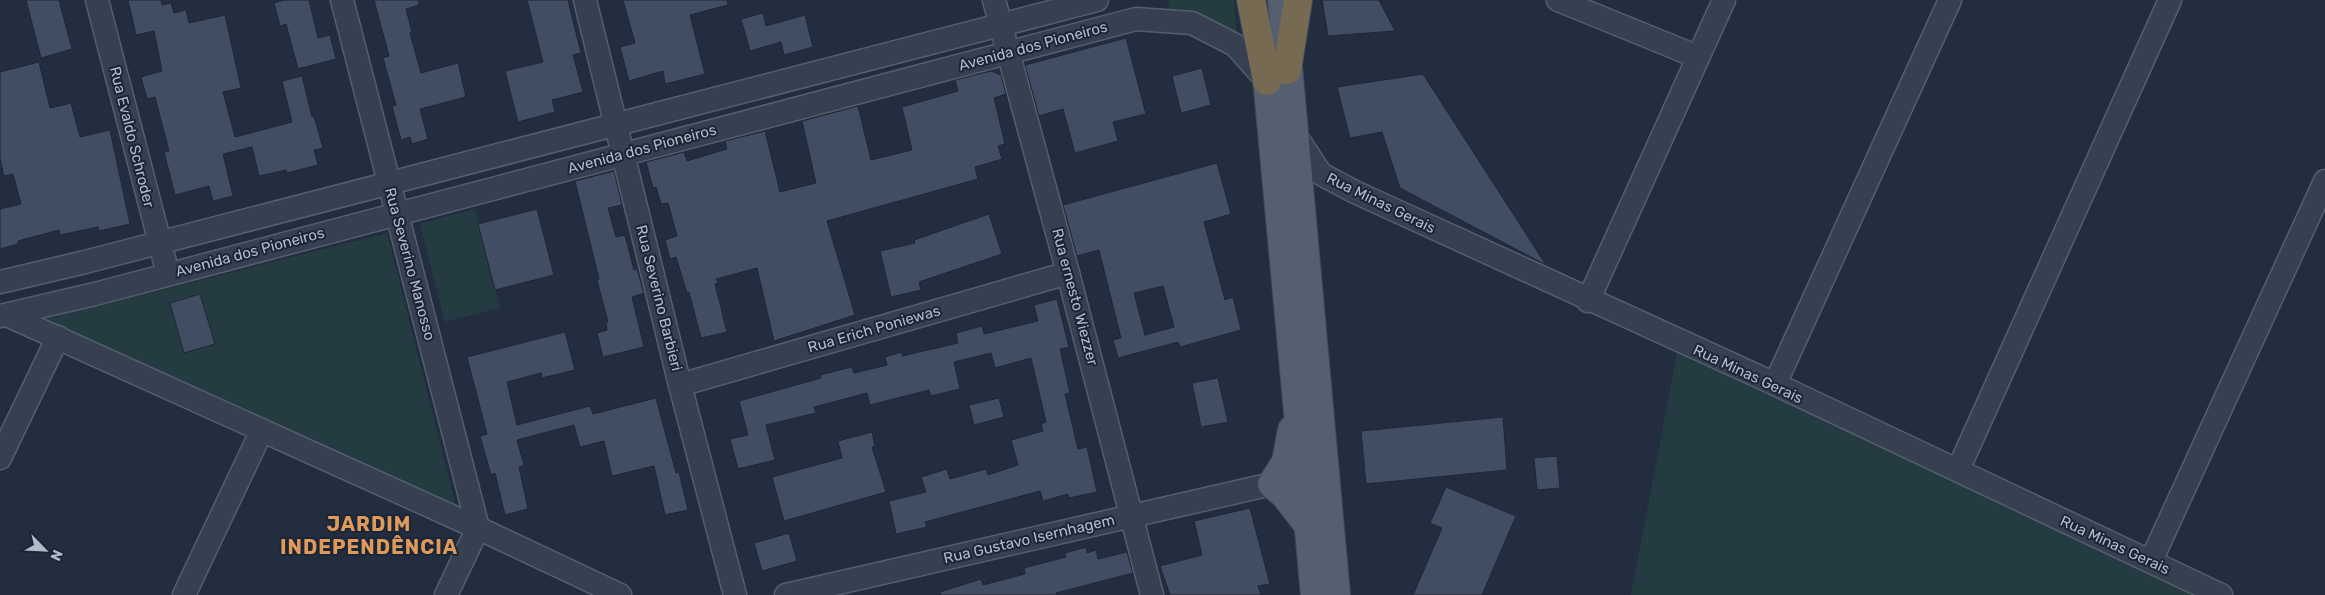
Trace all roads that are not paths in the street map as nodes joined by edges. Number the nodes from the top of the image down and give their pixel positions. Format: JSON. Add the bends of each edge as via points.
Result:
{"nodes":[{"id":1,"x":97,"y":0,"type":"edge"},
{"id":2,"x":342,"y":0,"type":"edge"},
{"id":3,"x":585,"y":0,"type":"edge"},
{"id":4,"x":994,"y":0,"type":"edge"},
{"id":5,"x":1097,"y":0,"type":"edge"},
{"id":6,"x":1251,"y":0,"type":"edge"},
{"id":7,"x":1260,"y":0,"type":"edge"},
{"id":8,"x":1282,"y":0,"type":"edge"},
{"id":9,"x":1298,"y":0,"type":"edge"},
{"id":10,"x":1558,"y":0,"type":"edge"},
{"id":11,"x":1724,"y":0,"type":"edge"},
{"id":12,"x":1950,"y":0,"type":"edge"},
{"id":13,"x":2170,"y":0,"type":"edge"},
{"id":14,"x":1138,"y":10,"type":"edge"},
{"id":15,"x":1002,"y":26,"type":"junction"},
{"id":16,"x":1009,"y":52,"type":"junction"},
{"id":17,"x":1698,"y":57,"type":"junction"},
{"id":18,"x":854,"y":64,"type":"junction"},
{"id":19,"x":1277,"y":76,"type":"junction"},
{"id":20,"x":860,"y":91,"type":"junction"},
{"id":21,"x":720,"y":99,"type":"junction"},
{"id":22,"x":617,"y":125,"type":"junction"},
{"id":23,"x":729,"y":126,"type":"junction"},
{"id":24,"x":1293,"y":132,"type":"junction"},
{"id":25,"x":624,"y":154,"type":"junction"},
{"id":26,"x":2325,"y":181,"type":"edge"},
{"id":27,"x":389,"y":183,"type":"junction"},
{"id":28,"x":397,"y":213,"type":"junction"},
{"id":29,"x":158,"y":243,"type":"junction"},
{"id":30,"x":85,"y":262,"type":"junction"},
{"id":31,"x":1068,"y":273,"type":"junction"},
{"id":32,"x":168,"y":274,"type":"junction"},
{"id":33,"x":0,"y":282,"type":"edge"},
{"id":34,"x":96,"y":294,"type":"junction"},
{"id":35,"x":1588,"y":300,"type":"junction"},
{"id":36,"x":4,"y":315,"type":"edge"},
{"id":37,"x":58,"y":337,"type":"junction"},
{"id":38,"x":1775,"y":384,"type":"junction"},
{"id":39,"x":680,"y":385,"type":"junction"},
{"id":40,"x":1297,"y":399,"type":"junction"},
{"id":41,"x":262,"y":430,"type":"junction"},
{"id":42,"x":0,"y":458,"type":"edge"},
{"id":43,"x":1958,"y":470,"type":"junction"},
{"id":44,"x":1272,"y":484,"type":"junction"},
{"id":45,"x":1132,"y":516,"type":"junction"},
{"id":46,"x":1308,"y":526,"type":"junction"},
{"id":47,"x":478,"y":528,"type":"junction"},
{"id":48,"x":2151,"y":561,"type":"junction"},
{"id":49,"x":184,"y":595,"type":"edge"},
{"id":50,"x":446,"y":595,"type":"edge"},
{"id":51,"x":620,"y":595,"type":"edge"},
{"id":52,"x":735,"y":595,"type":"edge"},
{"id":53,"x":786,"y":595,"type":"edge"},
{"id":54,"x":1152,"y":595,"type":"edge"},
{"id":55,"x":1315,"y":595,"type":"edge"},
{"id":56,"x":1336,"y":595,"type":"edge"},
{"id":57,"x":2221,"y":595,"type":"edge"}],
"edges":[{"from":1,"to":29,"type":"street","name":"Rua Evaldo Schroder"},
{"from":2,"to":27,"type":"street","name":"Rua Severino Manosso"},
{"from":3,"to":22,"type":"street","name":"Rua Severino Barbieri"},
{"from":4,"to":15,"type":"street","name":"Rua ernesto Wiezzer"},
{"from":5,"to":15,"type":"street","name":"Avenida dos Pioneiros"},
{"from":6,"to":19,"type":"highway"},
{"from":7,"to":19,"type":"main road"},
{"from":8,"to":19,"type":"main road"},
{"from":9,"to":19,"type":"highway"},
{"from":10,"to":17,"type":"street"},
{"from":11,"to":17,"type":"street"},
{"from":12,"to":38,"type":"street"},
{"from":13,"to":43,"type":"street"},
{"from":14,"to":16,"type":"street","name":"Avenida dos Pioneiros"},
{"from":14,"to":19,"type":"street","name":"Avenida dos Pioneiros","via":[[1192,22],[1234,45]]},
{"from":15,"to":16,"type":"street","name":"Rua ernesto Wiezzer"},
{"from":15,"to":18,"type":"street","name":"Avenida dos Pioneiros"},
{"from":16,"to":20,"type":"street","name":"Avenida dos Pioneiros"},
{"from":16,"to":31,"type":"street","name":"Rua ernesto Wiezzer"},
{"from":17,"to":35,"type":"street"},
{"from":18,"to":20,"type":"street"},
{"from":18,"to":21,"type":"street","name":"Avenida dos Pioneiros"},
{"from":19,"to":24,"type":"main road"},
{"from":19,"to":40,"type":"main road"},
{"from":20,"to":23,"type":"street","name":"Avenida dos Pioneiros"},
{"from":21,"to":22,"type":"street","name":"Avenida dos Pioneiros"},
{"from":21,"to":23,"type":"street"},
{"from":22,"to":25,"type":"street","name":"Rua Severino Barbieri"},
{"from":22,"to":27,"type":"street","name":"Avenida dos Pioneiros"},
{"from":23,"to":25,"type":"street","name":"Avenida dos Pioneiros"},
{"from":24,"to":35,"type":"street","name":"Rua Minas Gerais","via":[[1321,174]]},
{"from":24,"to":56,"type":"main road"},
{"from":25,"to":28,"type":"street","name":"Avenida dos Pioneiros"},
{"from":25,"to":39,"type":"street","name":"Rua Severino Barbieri"},
{"from":26,"to":48,"type":"street"},
{"from":27,"to":28,"type":"street","name":"Rua Severino Manosso"},
{"from":27,"to":29,"type":"street","name":"Avenida dos Pioneiros"},
{"from":28,"to":32,"type":"street","name":"Avenida dos Pioneiros"},
{"from":28,"to":47,"type":"street","name":"Rua Severino Manosso"},
{"from":29,"to":30,"type":"street","name":"Avenida dos Pioneiros"},
{"from":29,"to":32,"type":"street","name":"Rua Evaldo Schroder"},
{"from":30,"to":33,"type":"street","name":"Avenida dos Pioneiros"},
{"from":30,"to":34,"type":"street"},
{"from":31,"to":39,"type":"street","name":"Rua Erich Poniewas"},
{"from":31,"to":45,"type":"street","name":"Rua ernesto Wiezzer"},
{"from":32,"to":34,"type":"street","name":"Avenida dos Pioneiros"},
{"from":34,"to":36,"type":"street","name":"Avenida dos Pioneiros"},
{"from":35,"to":38,"type":"street","name":"Rua Minas Gerais"},
{"from":36,"to":37,"type":"street"},
{"from":37,"to":41,"type":"street"},
{"from":37,"to":42,"type":"street"},
{"from":38,"to":43,"type":"street","name":"Rua Minas Gerais"},
{"from":39,"to":52,"type":"street","name":"Rua Severino Barbieri"},
{"from":40,"to":44,"type":"main road","via":[[1286,462]]},
{"from":40,"to":46,"type":"main road"},
{"from":41,"to":47,"type":"street"},
{"from":41,"to":49,"type":"street"},
{"from":43,"to":48,"type":"street","name":"Rua Minas Gerais"},
{"from":44,"to":45,"type":"street","name":"Rua Gustavo Isernhagem"},
{"from":44,"to":46,"type":"main road","via":[[1285,495]]},
{"from":45,"to":53,"type":"street","name":"Rua Gustavo Isernhagem"},
{"from":45,"to":54,"type":"street","name":"Rua ernesto Wiezzer"},
{"from":46,"to":55,"type":"main road"},
{"from":47,"to":50,"type":"street"},
{"from":47,"to":51,"type":"street"},
{"from":48,"to":57,"type":"street","name":"Rua Minas Gerais"}]}
